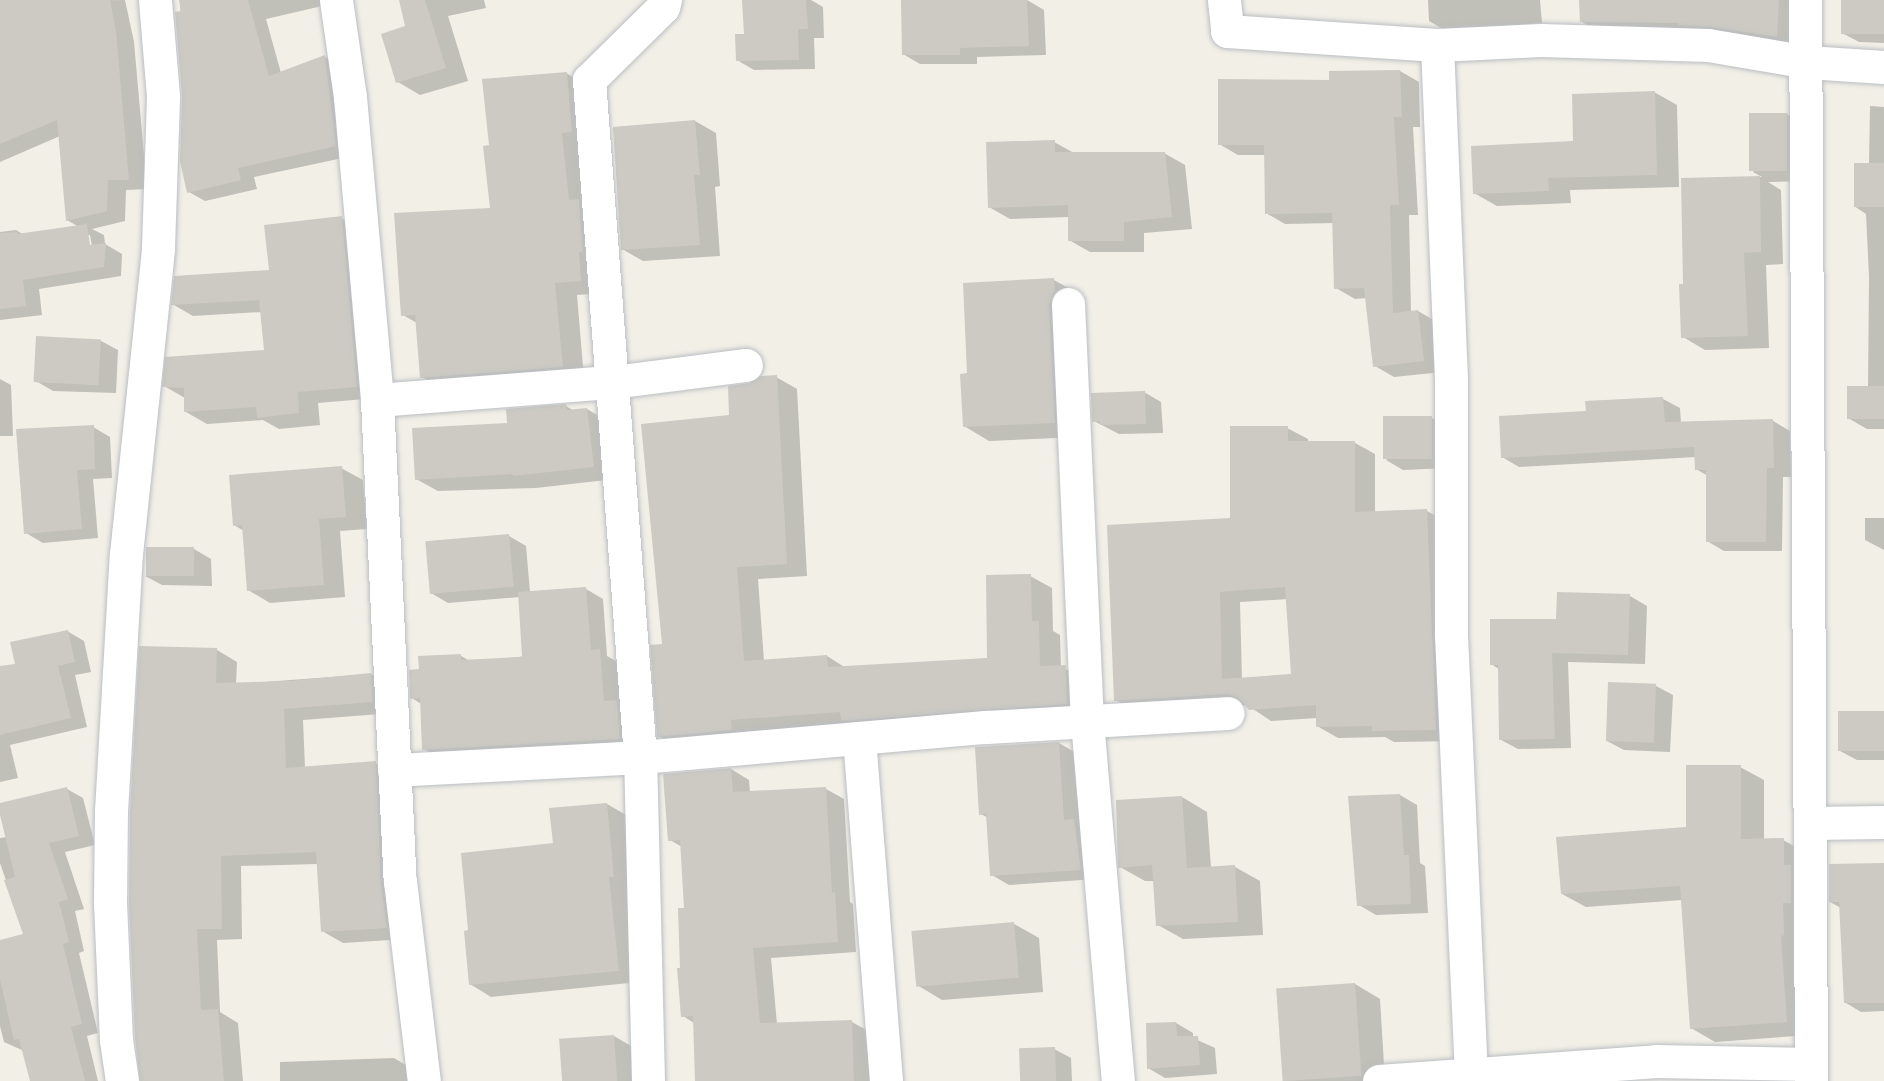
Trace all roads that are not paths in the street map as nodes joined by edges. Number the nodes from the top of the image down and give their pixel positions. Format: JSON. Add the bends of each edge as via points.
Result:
{"nodes":[{"id":1,"x":155,"y":0,"type":"edge"},
{"id":2,"x":336,"y":0,"type":"edge"},
{"id":3,"x":665,"y":0,"type":"edge"},
{"id":4,"x":1224,"y":0,"type":"edge"},
{"id":5,"x":1806,"y":0,"type":"edge"},
{"id":6,"x":1437,"y":45,"type":"junction"},
{"id":7,"x":1807,"y":62,"type":"junction"},
{"id":8,"x":1884,"y":67,"type":"edge"},
{"id":9,"x":1068,"y":303,"type":"dead end"},
{"id":10,"x":746,"y":365,"type":"dead end"},
{"id":11,"x":614,"y":382,"type":"junction"},
{"id":12,"x":377,"y":400,"type":"junction"},
{"id":13,"x":1228,"y":713,"type":"dead end"},
{"id":14,"x":1088,"y":721,"type":"junction"},
{"id":15,"x":859,"y":738,"type":"junction"},
{"id":16,"x":640,"y":757,"type":"junction"},
{"id":17,"x":394,"y":770,"type":"junction"},
{"id":18,"x":1884,"y":822,"type":"edge"},
{"id":19,"x":1810,"y":823,"type":"junction"},
{"id":20,"x":1811,"y":1073,"type":"edge"},
{"id":21,"x":1471,"y":1078,"type":"edge"},
{"id":22,"x":122,"y":1081,"type":"edge"},
{"id":23,"x":424,"y":1081,"type":"edge"},
{"id":24,"x":648,"y":1081,"type":"edge"},
{"id":25,"x":886,"y":1081,"type":"edge"},
{"id":26,"x":1118,"y":1081,"type":"edge"},
{"id":27,"x":1379,"y":1081,"type":"edge"}],
"edges":[{"from":1,"to":22,"type":"street","via":[[163,96],[158,248],[126,554],[111,811],[110,904],[116,1040]]},
{"from":2,"to":12,"type":"street","via":[[350,97]]},
{"from":3,"to":11,"type":"street","via":[[663,7],[590,80]]},
{"from":4,"to":6,"type":"street","via":[[1227,31]]},
{"from":5,"to":7,"type":"street"},
{"from":6,"to":7,"type":"street","via":[[1541,40],[1708,45]]},
{"from":6,"to":21,"type":"street","via":[[1451,380],[1451,635]]},
{"from":7,"to":8,"type":"street"},
{"from":7,"to":19,"type":"street"},
{"from":9,"to":14,"type":"street"},
{"from":10,"to":11,"type":"street"},
{"from":11,"to":12,"type":"street"},
{"from":11,"to":16,"type":"street"},
{"from":12,"to":17,"type":"street"},
{"from":13,"to":14,"type":"street"},
{"from":14,"to":15,"type":"street"},
{"from":14,"to":26,"type":"street"},
{"from":15,"to":16,"type":"street"},
{"from":15,"to":25,"type":"street"},
{"from":16,"to":17,"type":"street"},
{"from":16,"to":24,"type":"street"},
{"from":17,"to":23,"type":"street","via":[[400,881]]},
{"from":18,"to":19,"type":"street"},
{"from":19,"to":20,"type":"street"},
{"from":20,"to":21,"type":"street","via":[[1656,1061]]},
{"from":21,"to":27,"type":"street"}]}
